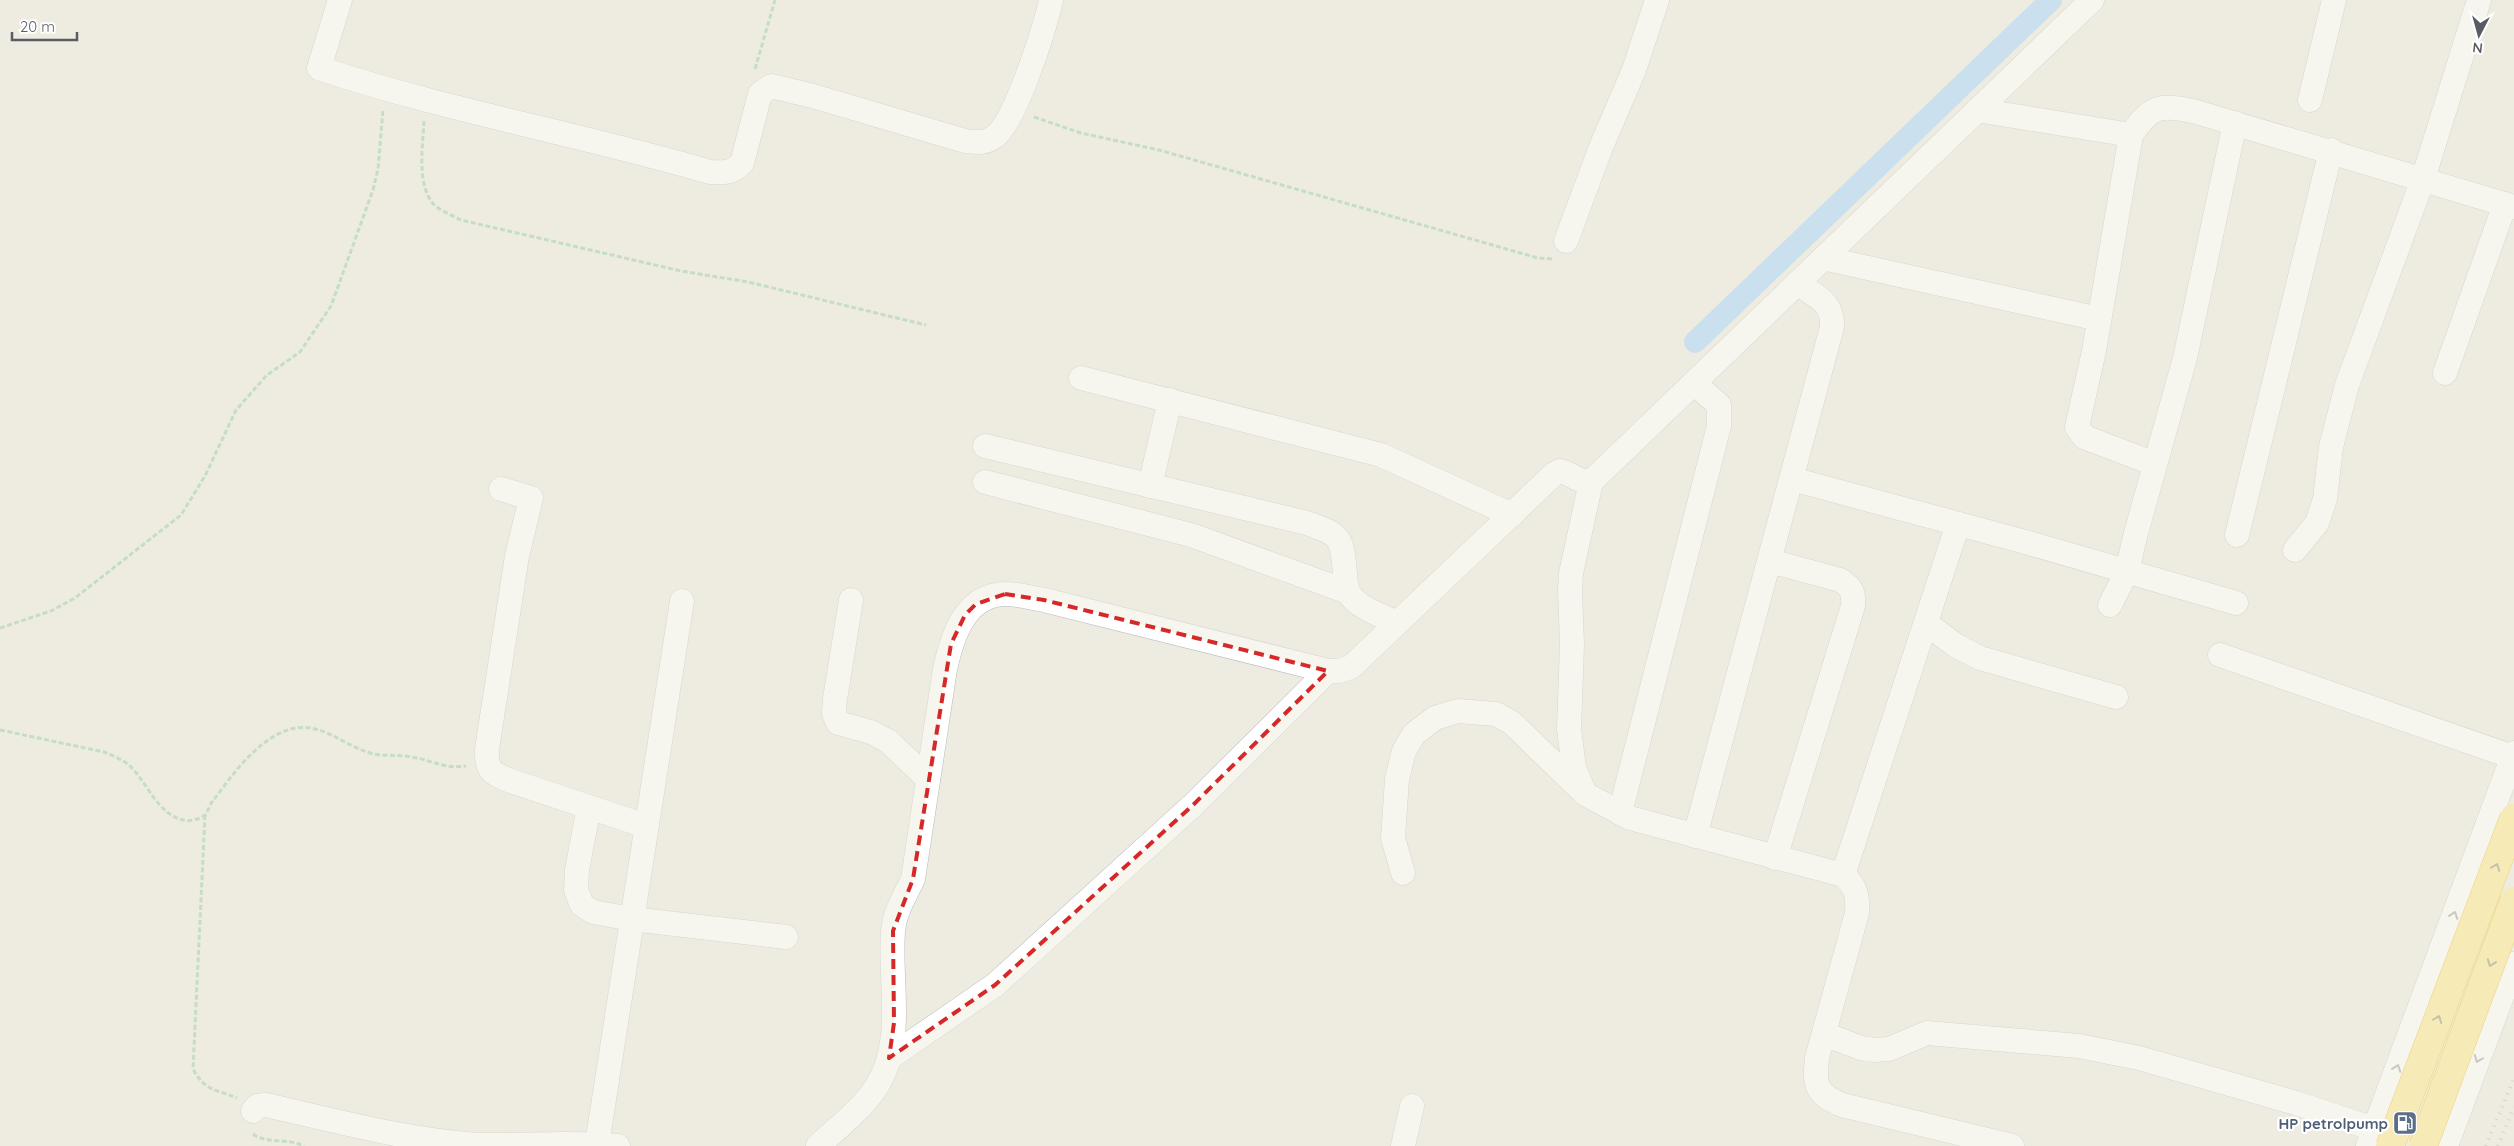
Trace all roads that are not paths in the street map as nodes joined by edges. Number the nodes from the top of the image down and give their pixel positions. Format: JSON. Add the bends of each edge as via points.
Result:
{"nodes":[{"id":1,"x":340,"y":0,"type":"edge"},
{"id":2,"x":1051,"y":0,"type":"edge"},
{"id":3,"x":1657,"y":0,"type":"edge"},
{"id":4,"x":2092,"y":0,"type":"edge"},
{"id":5,"x":2334,"y":0,"type":"edge"},
{"id":6,"x":2479,"y":0,"type":"edge"},
{"id":7,"x":2310,"y":100,"type":"dead end"},
{"id":8,"x":1977,"y":110,"type":"junction"},
{"id":9,"x":2235,"y":123,"type":"junction"},
{"id":10,"x":2131,"y":134,"type":"junction"},
{"id":11,"x":2331,"y":150,"type":"junction"},
{"id":12,"x":2423,"y":179,"type":"junction"},
{"id":13,"x":2510,"y":206,"type":"edge"},
{"id":14,"x":1566,"y":241,"type":"road end"},
{"id":15,"x":1823,"y":258,"type":"junction"},
{"id":16,"x":1797,"y":283,"type":"junction"},
{"id":17,"x":2099,"y":320,"type":"junction"},
{"id":18,"x":2446,"y":373,"type":"dead end"},
{"id":19,"x":1081,"y":378,"type":"dead end"},
{"id":20,"x":1694,"y":383,"type":"junction"},
{"id":21,"x":1170,"y":400,"type":"junction"},
{"id":22,"x":984,"y":446,"type":"dead end"},
{"id":23,"x":2156,"y":464,"type":"junction"},
{"id":24,"x":1579,"y":478,"type":"junction"},
{"id":25,"x":1792,"y":479,"type":"junction"},
{"id":26,"x":985,"y":482,"type":"dead end"},
{"id":27,"x":1150,"y":486,"type":"junction"},
{"id":28,"x":501,"y":488,"type":"dead end"},
{"id":29,"x":1512,"y":515,"type":"junction"},
{"id":30,"x":1958,"y":524,"type":"junction"},
{"id":31,"x":2237,"y":534,"type":"dead end"},
{"id":32,"x":2295,"y":550,"type":"dead end"},
{"id":33,"x":1770,"y":561,"type":"junction"},
{"id":34,"x":2127,"y":571,"type":"junction"},
{"id":35,"x":1348,"y":592,"type":"junction"},
{"id":36,"x":851,"y":600,"type":"dead end"},
{"id":37,"x":682,"y":601,"type":"dead end"},
{"id":38,"x":2236,"y":602,"type":"dead end"},
{"id":39,"x":2110,"y":605,"type":"dead end"},
{"id":40,"x":1397,"y":623,"type":"junction"},
{"id":41,"x":1926,"y":623,"type":"junction"},
{"id":42,"x":2220,"y":655,"type":"dead end"},
{"id":43,"x":1328,"y":671,"type":"junction"},
{"id":44,"x":2116,"y":697,"type":"dead end"},
{"id":45,"x":2513,"y":755,"type":"edge"},
{"id":46,"x":928,"y":779,"type":"junction"},
{"id":47,"x":1585,"y":794,"type":"junction"},
{"id":48,"x":589,"y":807,"type":"junction"},
{"id":49,"x":1620,"y":813,"type":"junction"},
{"id":50,"x":2514,"y":818,"type":"edge"},
{"id":51,"x":646,"y":826,"type":"junction"},
{"id":52,"x":1695,"y":836,"type":"junction"},
{"id":53,"x":1775,"y":858,"type":"junction"},
{"id":54,"x":1403,"y":873,"type":"dead end"},
{"id":55,"x":1843,"y":875,"type":"junction"},
{"id":56,"x":2514,"y":901,"type":"edge"},
{"id":57,"x":632,"y":919,"type":"junction"},
{"id":58,"x":786,"y":937,"type":"dead end"},
{"id":59,"x":2514,"y":964,"type":"edge"},
{"id":60,"x":1824,"y":1034,"type":"junction"},
{"id":61,"x":889,"y":1058,"type":"junction"},
{"id":62,"x":2384,"y":1101,"type":"junction"},
{"id":63,"x":1412,"y":1106,"type":"dead end"},
{"id":64,"x":254,"y":1109,"type":"road end"},
{"id":65,"x":2450,"y":1135,"type":"edge"},
{"id":66,"x":2377,"y":1140,"type":"edge"},
{"id":67,"x":608,"y":1145,"type":"edge"},
{"id":68,"x":818,"y":1146,"type":"edge"},
{"id":69,"x":1403,"y":1146,"type":"edge"},
{"id":70,"x":2012,"y":1146,"type":"edge"},
{"id":71,"x":2423,"y":1146,"type":"edge"}],
"edges":[{"from":1,"to":2,"type":"street","via":[[319,68],[385,89],[723,173],[734,172],[742,163],[760,94],[771,86],[965,141],[983,143],[996,136],[1013,109]]},
{"from":3,"to":14,"type":"street","via":[[1634,70]]},
{"from":4,"to":8,"type":"street"},
{"from":5,"to":7,"type":"street"},
{"from":6,"to":12,"type":"street"},
{"from":8,"to":10,"type":"street"},
{"from":8,"to":15,"type":"street"},
{"from":9,"to":10,"type":"street","via":[[2186,109],[2158,107],[2143,117]]},
{"from":9,"to":11,"type":"street"},
{"from":9,"to":23,"type":"street","via":[[2192,328]]},
{"from":10,"to":17,"type":"street"},
{"from":11,"to":12,"type":"street"},
{"from":11,"to":31,"type":"street"},
{"from":12,"to":13,"type":"street"},
{"from":12,"to":32,"type":"street","via":[[2347,385],[2331,447],[2325,499],[2318,523]]},
{"from":13,"to":18,"type":"street"},
{"from":15,"to":16,"type":"street"},
{"from":15,"to":17,"type":"street"},
{"from":16,"to":20,"type":"street"},
{"from":16,"to":25,"type":"street","via":[[1827,305],[1832,314],[1832,327]]},
{"from":17,"to":23,"type":"street","via":[[2077,427],[2084,437]]},
{"from":19,"to":21,"type":"street"},
{"from":20,"to":24,"type":"street"},
{"from":20,"to":49,"type":"street","via":[[1719,405],[1719,426]]},
{"from":21,"to":27,"type":"street"},
{"from":21,"to":29,"type":"street","via":[[1381,455]]},
{"from":22,"to":27,"type":"street"},
{"from":23,"to":34,"type":"street"},
{"from":24,"to":29,"type":"street","via":[[1560,471],[1554,474]]},
{"from":24,"to":47,"type":"street","via":[[1570,590],[1569,729],[1574,768]]},
{"from":25,"to":30,"type":"street"},
{"from":25,"to":33,"type":"street"},
{"from":26,"to":35,"type":"street","via":[[1191,535]]},
{"from":27,"to":35,"type":"street","via":[[1326,530],[1339,538],[1343,549]]},
{"from":28,"to":48,"type":"street","via":[[531,498],[516,566],[487,764],[494,774]]},
{"from":29,"to":40,"type":"street"},
{"from":30,"to":34,"type":"street"},
{"from":30,"to":41,"type":"street"},
{"from":33,"to":52,"type":"street"},
{"from":33,"to":53,"type":"street","via":[[1840,580],[1849,585],[1854,594]]},
{"from":34,"to":38,"type":"street"},
{"from":34,"to":39,"type":"street"},
{"from":35,"to":40,"type":"street","via":[[1365,607]]},
{"from":36,"to":46,"type":"street","via":[[834,714],[838,723],[871,732],[888,741]]},
{"from":37,"to":51,"type":"street"},
{"from":40,"to":43,"type":"street","via":[[1351,667],[1339,672]]},
{"from":41,"to":44,"type":"street","via":[[1980,658]]},
{"from":41,"to":55,"type":"street"},
{"from":42,"to":45,"type":"street"},
{"from":43,"to":46,"type":"street","via":[[1044,600],[1005,594],[991,596],[965,615],[950,644]]},
{"from":43,"to":61,"type":"street","via":[[1192,806],[996,985]]},
{"from":62,"to":45,"type":"street","one_way":true},
{"from":46,"to":61,"type":"street","via":[[913,879],[898,909],[893,930],[894,1023]]},
{"from":47,"to":49,"type":"street"},
{"from":47,"to":54,"type":"street","via":[[1512,723],[1496,714],[1458,711],[1435,718],[1414,734],[1404,751],[1397,779],[1393,838]]},
{"from":48,"to":51,"type":"street"},
{"from":48,"to":57,"type":"street","via":[[576,890],[582,905],[593,912]]},
{"from":49,"to":52,"type":"street"},
{"from":66,"to":50,"type":"highway","one_way":true,"bridge":true},
{"from":51,"to":57,"type":"street"},
{"from":52,"to":53,"type":"street"},
{"from":53,"to":55,"type":"street"},
{"from":55,"to":60,"type":"street","via":[[1854,884],[1857,913]]},
{"from":56,"to":71,"type":"highway","one_way":true,"bridge":true},
{"from":57,"to":58,"type":"street"},
{"from":57,"to":67,"type":"street"},
{"from":59,"to":65,"type":"street","one_way":true},
{"from":60,"to":66,"type":"street","via":[[1875,1050],[1889,1049],[1927,1033],[2078,1046],[2139,1058],[2296,1103]]},
{"from":60,"to":70,"type":"street","via":[[1815,1075],[1818,1088],[1826,1098]]},
{"from":61,"to":68,"type":"street","via":[[875,1089]]},
{"from":62,"to":65,"type":"street"},
{"from":62,"to":66,"type":"street"},
{"from":63,"to":69,"type":"street"},
{"from":64,"to":67,"type":"street","via":[[266,1105],[438,1142]]}]}
